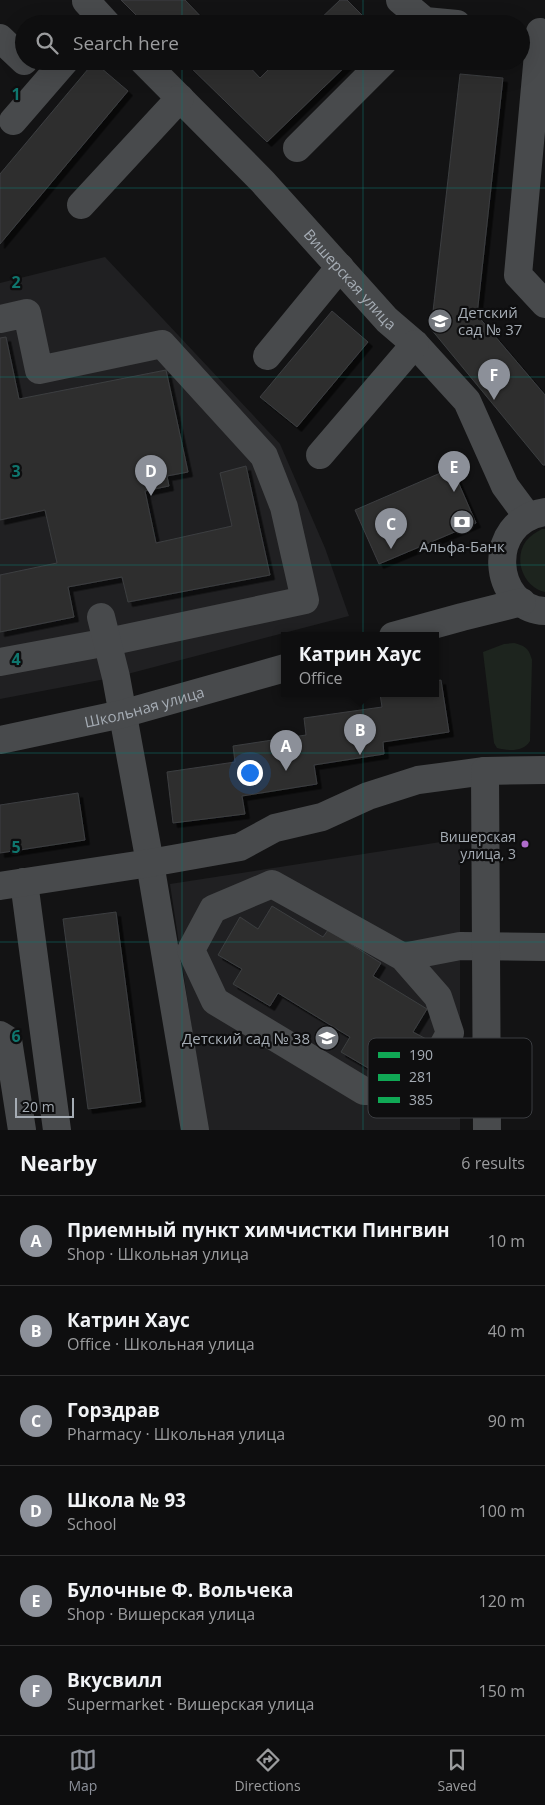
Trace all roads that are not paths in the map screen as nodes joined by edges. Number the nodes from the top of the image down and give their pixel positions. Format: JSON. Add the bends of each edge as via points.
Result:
{"nodes":[{"id":1,"x":400,"y":0,"type":"edge"},
{"id":2,"x":416,"y":15,"type":"edge"},
{"id":3,"x":535,"y":31,"type":"edge"},
{"id":4,"x":0,"y":38,"type":"edge"},
{"id":5,"x":15,"y":52,"type":"edge"},
{"id":6,"x":34,"y":70,"type":"edge"},
{"id":7,"x":57,"y":70,"type":"edge"},
{"id":8,"x":152,"y":70,"type":"edge"},
{"id":9,"x":375,"y":70,"type":"edge"},
{"id":10,"x":47,"y":82,"type":"junction"},
{"id":11,"x":180,"y":98,"type":"junction"},
{"id":12,"x":14,"y":121,"type":"dead end"},
{"id":13,"x":298,"y":148,"type":"dead end"},
{"id":14,"x":81,"y":206,"type":"dead end"},
{"id":15,"x":340,"y":268,"type":"junction"},
{"id":16,"x":545,"y":304,"type":"edge"},
{"id":17,"x":0,"y":319,"type":"edge"},
{"id":18,"x":415,"y":344,"type":"junction"},
{"id":19,"x":267,"y":356,"type":"dead end"},
{"id":20,"x":320,"y":455,"type":"dead end"},
{"id":21,"x":537,"y":514,"type":"edge"},
{"id":22,"x":502,"y":571,"type":"junction"},
{"id":23,"x":538,"y":611,"type":"edge"},
{"id":24,"x":475,"y":613,"type":"junction"},
{"id":25,"x":105,"y":630,"type":"junction"},
{"id":26,"x":407,"y":632,"type":"edge"},
{"id":27,"x":0,"y":662,"type":"edge"},
{"id":28,"x":281,"y":669,"type":"edge"},
{"id":29,"x":122,"y":714,"type":"junction"},
{"id":30,"x":0,"y":740,"type":"edge"},
{"id":31,"x":545,"y":770,"type":"edge"},
{"id":32,"x":485,"y":771,"type":"junction"},
{"id":33,"x":150,"y":863,"type":"junction"},
{"id":34,"x":12,"y":884,"type":"edge"},
{"id":35,"x":486,"y":947,"type":"junction"},
{"id":36,"x":545,"y":947,"type":"edge"},
{"id":37,"x":404,"y":957,"type":"junction"},
{"id":38,"x":0,"y":1035,"type":"edge"},
{"id":39,"x":447,"y":1038,"type":"edge"},
{"id":40,"x":486,"y":1038,"type":"edge"},
{"id":41,"x":368,"y":1091,"type":"edge"},
{"id":42,"x":22,"y":1130,"type":"edge"},
{"id":43,"x":57,"y":1130,"type":"edge"},
{"id":44,"x":195,"y":1130,"type":"edge"}],
"edges":[{"from":1,"to":2,"type":"street"},
{"from":3,"to":16,"type":"street","via":[[518,275]]},
{"from":4,"to":5,"type":"street"},
{"from":6,"to":10,"type":"street"},
{"from":7,"to":10,"type":"street"},
{"from":8,"to":11,"type":"street","name":"Вишерская улица"},
{"from":9,"to":13,"type":"street"},
{"from":10,"to":12,"type":"street"},
{"from":11,"to":14,"type":"street"},
{"from":11,"to":15,"type":"street","name":"Вишерская улица","via":[[263,182]]},
{"from":15,"to":18,"type":"street","name":"Вишерская улица","via":[[387,320]]},
{"from":15,"to":19,"type":"street"},
{"from":17,"to":25,"type":"street","via":[[27,313],[39,370],[162,344],[264,456],[284,507],[305,600]]},
{"from":18,"to":20,"type":"street"},
{"from":18,"to":21,"type":"street","name":"Вишерская улица","via":[[467,401],[505,486]]},
{"from":21,"to":22,"type":"street","via":[[518,524],[509,534],[501,558]]},
{"from":22,"to":23,"type":"street","via":[[513,593]]},
{"from":22,"to":24,"type":"street"},
{"from":23,"to":24,"type":"street"},
{"from":24,"to":26,"type":"street"},
{"from":25,"to":27,"type":"street"},
{"from":25,"to":29,"type":"street"},
{"from":28,"to":29,"type":"street","name":"Школьная улица"},
{"from":29,"to":30,"type":"street","name":"Школьная улица"},
{"from":29,"to":33,"type":"street"},
{"from":31,"to":32,"type":"street"},
{"from":32,"to":33,"type":"street","via":[[418,780],[368,796],[322,817],[275,828],[240,847]]},
{"from":32,"to":35,"type":"street"},
{"from":33,"to":34,"type":"street"},
{"from":33,"to":44,"type":"street"},
{"from":34,"to":43,"type":"street"},
{"from":35,"to":36,"type":"street"},
{"from":35,"to":37,"type":"street","via":[[460,946]]},
{"from":35,"to":40,"type":"street"},
{"from":37,"to":39,"type":"street","via":[[438,997],[450,1033]]},
{"from":37,"to":41,"type":"street","via":[[272,884],[212,909],[192,950],[214,1001]]},
{"from":38,"to":42,"type":"street","via":[[8,1040]]}]}
